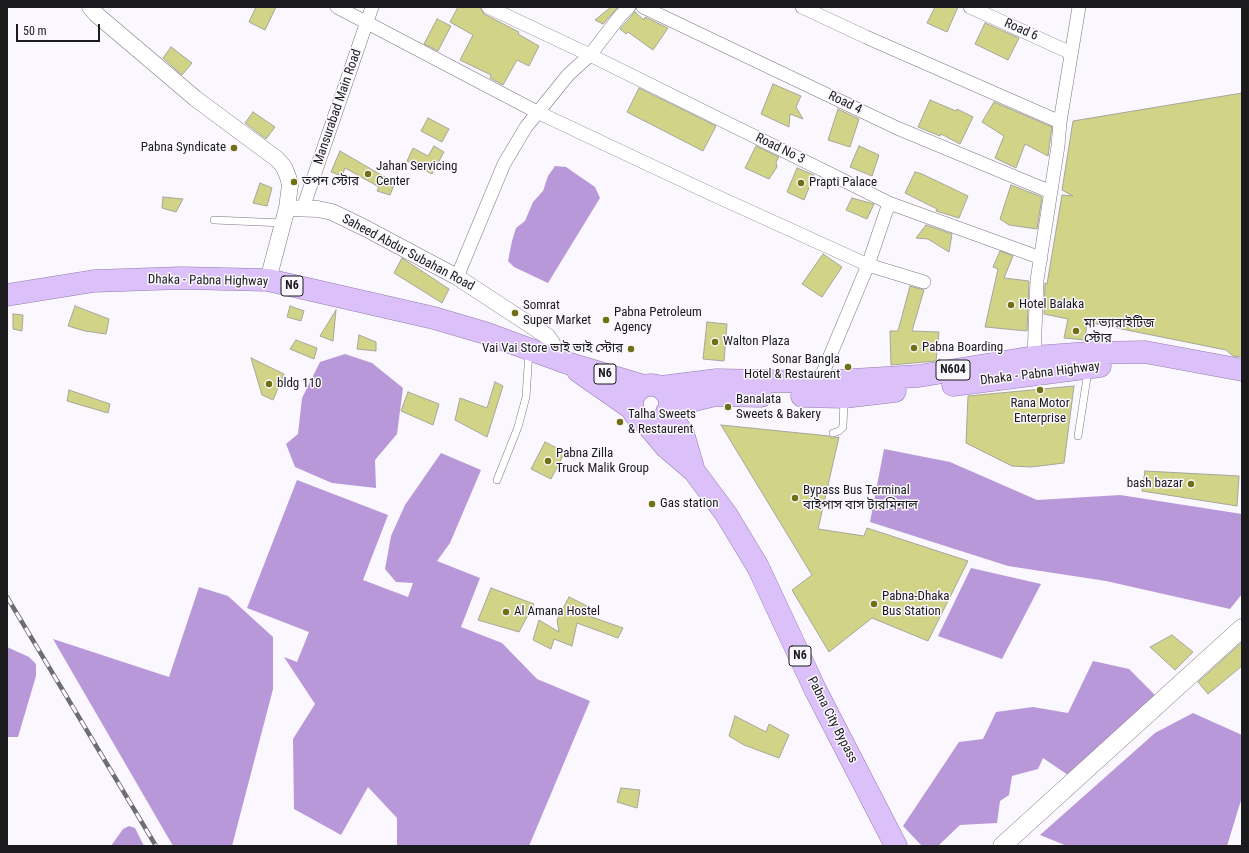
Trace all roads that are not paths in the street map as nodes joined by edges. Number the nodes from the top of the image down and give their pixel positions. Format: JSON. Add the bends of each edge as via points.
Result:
{"nodes":[{"id":1,"x":90,"y":7,"type":"edge"},
{"id":2,"x":337,"y":7,"type":"edge"},
{"id":3,"x":372,"y":7,"type":"edge"},
{"id":4,"x":488,"y":7,"type":"edge"},
{"id":5,"x":629,"y":7,"type":"edge"},
{"id":6,"x":643,"y":7,"type":"edge"},
{"id":7,"x":802,"y":7,"type":"edge"},
{"id":8,"x":970,"y":7,"type":"edge"},
{"id":9,"x":1078,"y":7,"type":"edge"},
{"id":10,"x":368,"y":23,"type":"junction"},
{"id":11,"x":1071,"y":53,"type":"junction"},
{"id":12,"x":590,"y":55,"type":"junction"},
{"id":13,"x":537,"y":112,"type":"junction"},
{"id":14,"x":1060,"y":122,"type":"junction"},
{"id":15,"x":1051,"y":192,"type":"junction"},
{"id":16,"x":889,"y":203,"type":"junction"},
{"id":17,"x":287,"y":208,"type":"junction"},
{"id":18,"x":303,"y":208,"type":"junction"},
{"id":19,"x":214,"y":220,"type":"dead end"},
{"id":20,"x":283,"y":223,"type":"junction"},
{"id":21,"x":1041,"y":258,"type":"junction"},
{"id":22,"x":868,"y":265,"type":"junction"},
{"id":23,"x":457,"y":277,"type":"junction"},
{"id":24,"x":268,"y":280,"type":"junction"},
{"id":25,"x":924,"y":282,"type":"dead end"},
{"id":26,"x":7,"y":294,"type":"edge"},
{"id":27,"x":530,"y":349,"type":"junction"},
{"id":28,"x":1034,"y":357,"type":"junction"},
{"id":29,"x":1143,"y":358,"type":"junction"},
{"id":30,"x":560,"y":360,"type":"junction"},
{"id":31,"x":1089,"y":360,"type":"junction"},
{"id":32,"x":1242,"y":370,"type":"edge"},
{"id":33,"x":958,"y":377,"type":"junction"},
{"id":34,"x":819,"y":382,"type":"junction"},
{"id":35,"x":1242,"y":383,"type":"edge"},
{"id":36,"x":716,"y":388,"type":"junction"},
{"id":37,"x":844,"y":397,"type":"junction"},
{"id":38,"x":660,"y":398,"type":"junction"},
{"id":39,"x":638,"y":415,"type":"junction"},
{"id":40,"x":833,"y":433,"type":"dead end"},
{"id":41,"x":1078,"y":436,"type":"dead end"},
{"id":42,"x":694,"y":471,"type":"junction"},
{"id":43,"x":497,"y":480,"type":"dead end"},
{"id":44,"x":1242,"y":628,"type":"edge"},
{"id":45,"x":896,"y":846,"type":"edge"},
{"id":46,"x":1002,"y":846,"type":"edge"}],
"edges":[{"from":1,"to":17,"type":"street","via":[[196,99],[277,159],[284,167],[290,185]]},
{"from":2,"to":10,"type":"street"},
{"from":3,"to":10,"type":"street","name":"Mansurabad Main Road"},
{"from":4,"to":12,"type":"street","name":"Road No 3"},
{"from":5,"to":12,"type":"street"},
{"from":6,"to":15,"type":"street","name":"Road 4","via":[[897,128]]},
{"from":7,"to":14,"type":"street"},
{"from":8,"to":11,"type":"street","name":"Road 6"},
{"from":9,"to":11,"type":"street"},
{"from":10,"to":13,"type":"street"},
{"from":10,"to":18,"type":"street","name":"Mansurabad Main Road"},
{"from":11,"to":14,"type":"street"},
{"from":12,"to":13,"type":"street","via":[[568,75]]},
{"from":12,"to":16,"type":"street","name":"Road No 3"},
{"from":13,"to":22,"type":"street"},
{"from":13,"to":23,"type":"street","via":[[504,164]]},
{"from":14,"to":15,"type":"street"},
{"from":15,"to":21,"type":"street"},
{"from":16,"to":21,"type":"street","name":"Road No 3"},
{"from":16,"to":22,"type":"street"},
{"from":17,"to":18,"type":"street","name":"Saheed Abdur Subahan Road"},
{"from":17,"to":20,"type":"street"},
{"from":18,"to":23,"type":"street","name":"Saheed Abdur Subahan Road","via":[[332,212]]},
{"from":19,"to":20,"type":"lane"},
{"from":20,"to":24,"type":"street"},
{"from":21,"to":28,"type":"street"},
{"from":22,"to":25,"type":"street"},
{"from":22,"to":34,"type":"street"},
{"from":23,"to":30,"type":"street","name":"Saheed Abdur Subahan Road","via":[[547,336]]},
{"from":24,"to":26,"type":"highway","name":"Dhaka - Pabna Highway","number":"N6","via":[[181,278],[94,281]]},
{"from":24,"to":27,"type":"highway","name":"Dhaka - Pabna Highway","number":"N6","via":[[434,318]]},
{"from":27,"to":30,"type":"highway","name":"Dhaka - Pabna Highway","number":"N6"},
{"from":27,"to":43,"type":"lane","via":[[526,397],[518,427]]},
{"from":28,"to":31,"type":"highway","name":"Dhaka - Pabna Highway","number":"N604"},
{"from":28,"to":33,"type":"highway","name":"Dhaka - Pabna Highway","number":"N604"},
{"from":29,"to":31,"type":"highway","name":"Dhaka - Pabna Highway","number":"N604"},
{"from":29,"to":32,"type":"highway","name":"Dhaka - Pabna Highway","number":"N604"},
{"from":29,"to":35,"type":"highway","name":"Dhaka - Pabna Highway","number":"N604"},
{"from":30,"to":38,"type":"highway","name":"Dhaka - Pabna Highway","number":"N6"},
{"from":30,"to":39,"type":"highway","name":"Dhaka - Pabna Highway"},
{"from":31,"to":33,"type":"highway","name":"Dhaka - Pabna Highway","number":"N604"},
{"from":31,"to":41,"type":"lane"},
{"from":33,"to":34,"type":"highway","name":"Dhaka - Pabna Highway","number":"N604","via":[[919,376]]},
{"from":33,"to":37,"type":"highway","name":"Dhaka - Pabna Highway","number":"N604"},
{"from":34,"to":36,"type":"highway","name":"Dhaka - Pabna Highway","number":"N604"},
{"from":36,"to":37,"type":"highway","name":"Dhaka - Pabna Highway","number":"N604"},
{"from":36,"to":38,"type":"highway","name":"Dhaka - Pabna Highway","number":"N604"},
{"from":37,"to":40,"type":"lane","via":[[842,427]]},
{"from":38,"to":39,"type":"highway","number":"N604","via":[[658,421]]},
{"from":38,"to":39,"type":"highway","via":[[636,391]]},
{"from":38,"to":42,"type":"highway","name":"Pabna City Bypass","via":[[683,433]]},
{"from":39,"to":42,"type":"highway","name":"Pabna City Bypass","via":[[666,447]]},
{"from":42,"to":45,"type":"highway","name":"Pabna City Bypass","number":"N6","via":[[726,514],[758,567],[815,689]]},
{"from":44,"to":46,"type":"main road"}]}
